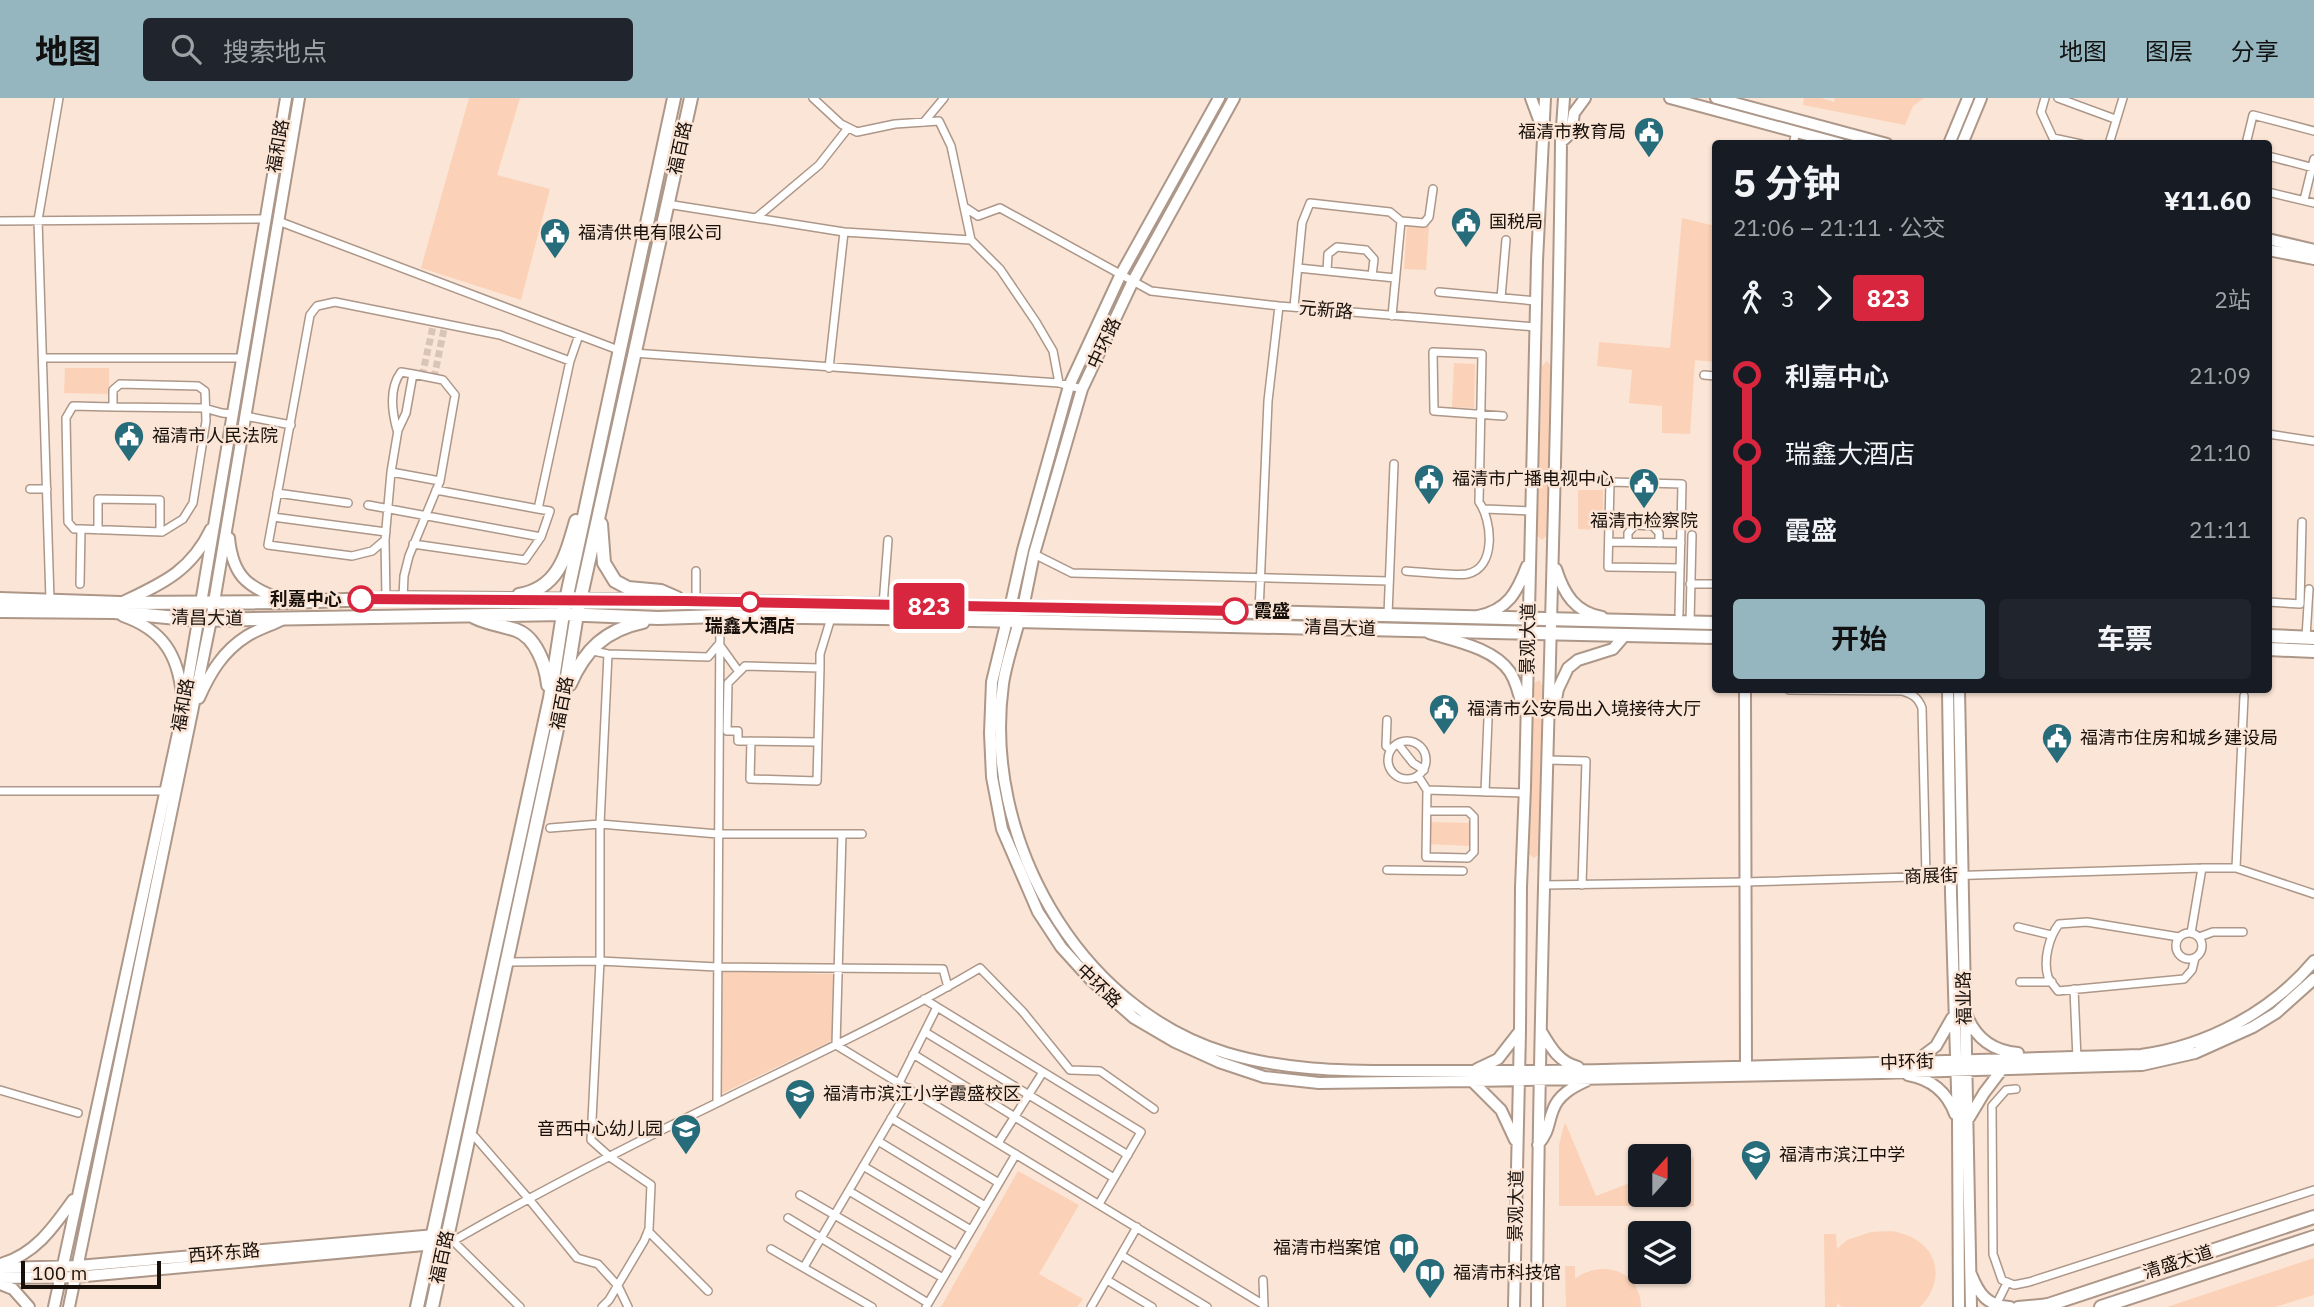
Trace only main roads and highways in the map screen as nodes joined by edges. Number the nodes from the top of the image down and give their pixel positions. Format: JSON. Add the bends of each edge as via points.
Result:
{"nodes":[{"id":1,"x":674,"y":98,"type":"edge"},
{"id":2,"x":691,"y":98,"type":"edge"},
{"id":3,"x":587,"y":503,"type":"junction"},
{"id":4,"x":600,"y":510,"type":"junction"},
{"id":5,"x":499,"y":598,"type":"junction"},
{"id":6,"x":0,"y":599,"type":"edge"},
{"id":7,"x":566,"y":599,"type":"junction"},
{"id":8,"x":580,"y":600,"type":"junction"},
{"id":9,"x":690,"y":601,"type":"junction"},
{"id":10,"x":117,"y":608,"type":"junction"},
{"id":11,"x":0,"y":611,"type":"edge"},
{"id":12,"x":563,"y":614,"type":"junction"},
{"id":13,"x":577,"y":614,"type":"junction"},
{"id":14,"x":1015,"y":614,"type":"junction"},
{"id":15,"x":470,"y":615,"type":"junction"},
{"id":16,"x":658,"y":618,"type":"junction"},
{"id":17,"x":1712,"y":623,"type":"edge"},
{"id":18,"x":1529,"y":626,"type":"junction"},
{"id":19,"x":1626,"y":628,"type":"junction"},
{"id":20,"x":2272,"y":636,"type":"edge"},
{"id":21,"x":2310,"y":637,"type":"edge"},
{"id":22,"x":1712,"y":638,"type":"edge"},
{"id":23,"x":2272,"y":649,"type":"edge"},
{"id":24,"x":2314,"y":651,"type":"edge"},
{"id":25,"x":550,"y":698,"type":"junction"},
{"id":26,"x":563,"y":701,"type":"junction"},
{"id":27,"x":2314,"y":1217,"type":"edge"},
{"id":28,"x":2314,"y":1237,"type":"edge"},
{"id":29,"x":2048,"y":1305,"type":"edge"},
{"id":30,"x":417,"y":1307,"type":"edge"},
{"id":31,"x":432,"y":1307,"type":"edge"},
{"id":32,"x":2101,"y":1307,"type":"edge"}],
"edges":[{"from":1,"to":3,"type":"main road","name":"福百路"},
{"from":2,"to":4,"type":"main road","name":"福百路"},
{"from":3,"to":5,"type":"main road","via":[[576,519],[557,573],[526,594]]},
{"from":3,"to":7,"type":"main road","name":"福百路"},
{"from":4,"to":8,"type":"main road","name":"福百路"},
{"from":4,"to":9,"type":"main road","via":[[604,563],[615,581]]},
{"from":5,"to":7,"type":"main road","name":"清昌大道"},
{"from":5,"to":10,"type":"main road","name":"清昌大道","via":[[208,602]]},
{"from":6,"to":10,"type":"main road","name":"清昌大道"},
{"from":7,"to":8,"type":"main road","name":"清昌大道"},
{"from":7,"to":12,"type":"main road","name":"福百路"},
{"from":8,"to":9,"type":"main road","name":"清昌大道"},
{"from":8,"to":13,"type":"main road","name":"福百路"},
{"from":9,"to":14,"type":"main road","name":"清昌大道","via":[[883,605]]},
{"from":10,"to":11,"type":"main road","name":"清昌大道"},
{"from":10,"to":15,"type":"main road","name":"清昌大道","via":[[198,620]]},
{"from":12,"to":13,"type":"main road","name":"清昌大道"},
{"from":12,"to":15,"type":"main road","name":"清昌大道"},
{"from":12,"to":25,"type":"main road","name":"福百路"},
{"from":13,"to":16,"type":"main road","name":"清昌大道"},
{"from":13,"to":26,"type":"main road","name":"福百路"},
{"from":14,"to":16,"type":"main road","name":"清昌大道"},
{"from":14,"to":18,"type":"main road","name":"清昌大道","via":[[1420,630]]},
{"from":14,"to":18,"type":"main road","name":"清昌大道","via":[[1259,611],[1458,618]]},
{"from":15,"to":25,"type":"main road","via":[[489,625],[519,631],[530,640],[541,657]]},
{"from":16,"to":26,"type":"main road","via":[[619,628],[592,648],[579,664]]},
{"from":17,"to":19,"type":"main road","name":"清昌大道","via":[[1684,618]]},
{"from":18,"to":19,"type":"main road","name":"清昌大道"},
{"from":19,"to":22,"type":"main road","name":"清昌大道"},
{"from":20,"to":21,"type":"main road"},
{"from":23,"to":24,"type":"main road"},
{"from":25,"to":30,"type":"main road","name":"福百路"},
{"from":26,"to":31,"type":"main road","name":"福百路"},
{"from":27,"to":29,"type":"main road","name":"清盛大道"},
{"from":28,"to":32,"type":"main road","name":"清盛大道"}]}
